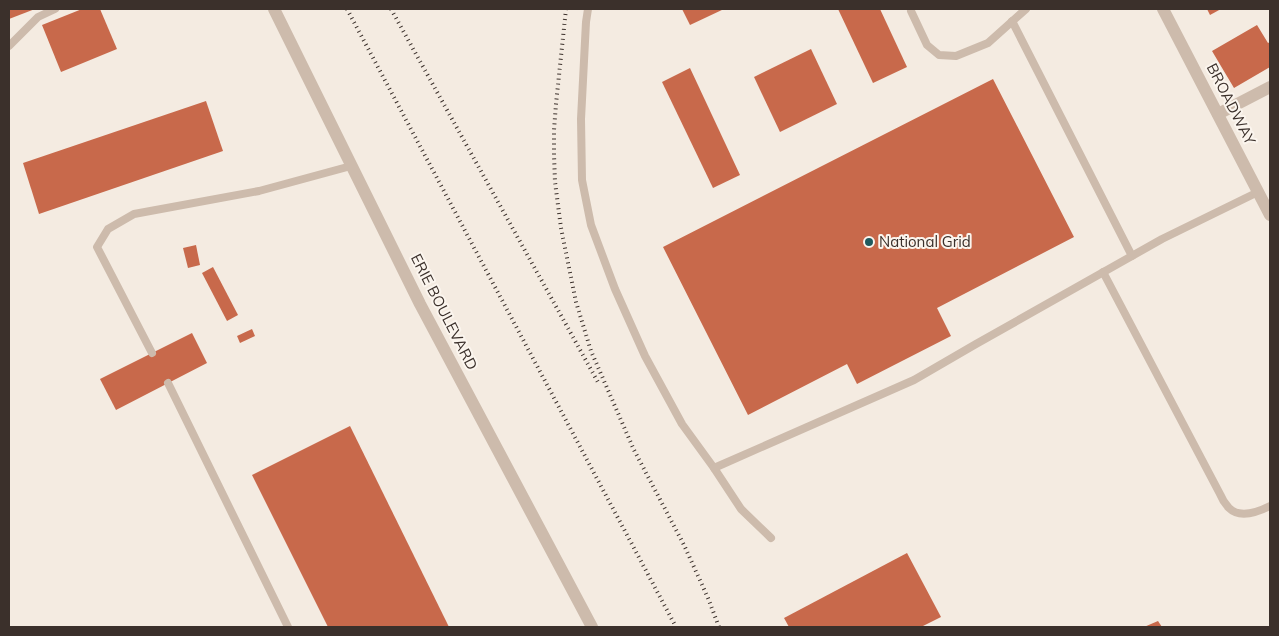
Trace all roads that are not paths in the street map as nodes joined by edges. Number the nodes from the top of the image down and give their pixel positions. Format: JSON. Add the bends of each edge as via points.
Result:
{"nodes":[{"id":1,"x":55,"y":9,"type":"edge"},
{"id":2,"x":274,"y":9,"type":"edge"},
{"id":3,"x":588,"y":9,"type":"edge"},
{"id":4,"x":912,"y":9,"type":"edge"},
{"id":5,"x":1026,"y":9,"type":"edge"},
{"id":6,"x":1163,"y":9,"type":"edge"},
{"id":7,"x":1012,"y":21,"type":"junction"},
{"id":8,"x":9,"y":46,"type":"edge"},
{"id":9,"x":1270,"y":87,"type":"edge"},
{"id":10,"x":1218,"y":114,"type":"junction"},
{"id":11,"x":351,"y":166,"type":"junction"},
{"id":12,"x":1258,"y":192,"type":"junction"},
{"id":13,"x":1270,"y":215,"type":"edge"},
{"id":14,"x":1132,"y":256,"type":"junction"},
{"id":15,"x":1103,"y":272,"type":"junction"},
{"id":16,"x":152,"y":353,"type":"dead end"},
{"id":17,"x":168,"y":384,"type":"dead end"},
{"id":18,"x":714,"y":468,"type":"junction"},
{"id":19,"x":1270,"y":506,"type":"edge"},
{"id":20,"x":770,"y":538,"type":"dead end"},
{"id":21,"x":288,"y":627,"type":"edge"},
{"id":22,"x":592,"y":627,"type":"edge"}],
"edges":[{"from":1,"to":8,"type":"lane","via":[[38,16]]},
{"from":2,"to":11,"type":"street","name":"ERIE BOULEVARD"},
{"from":3,"to":18,"type":"lane","via":[[581,119],[582,180],[591,225],[645,356],[682,424]]},
{"from":4,"to":7,"type":"lane","via":[[927,45],[939,55],[956,56],[988,43]]},
{"from":5,"to":7,"type":"lane"},
{"from":6,"to":10,"type":"street","name":"BROADWAY"},
{"from":7,"to":14,"type":"lane"},
{"from":9,"to":10,"type":"street"},
{"from":10,"to":12,"type":"street","name":"BROADWAY"},
{"from":11,"to":16,"type":"lane","via":[[259,191],[134,214],[108,230],[97,247]]},
{"from":11,"to":22,"type":"street","name":"ERIE BOULEVARD","via":[[420,304]]},
{"from":12,"to":13,"type":"street","name":"BROADWAY"},
{"from":12,"to":14,"type":"lane"},
{"from":14,"to":15,"type":"lane"},
{"from":15,"to":18,"type":"lane","via":[[914,380]]},
{"from":15,"to":19,"type":"lane","via":[[1230,509],[1241,514]]},
{"from":17,"to":21,"type":"lane"},
{"from":18,"to":20,"type":"lane","via":[[741,509]]}]}
